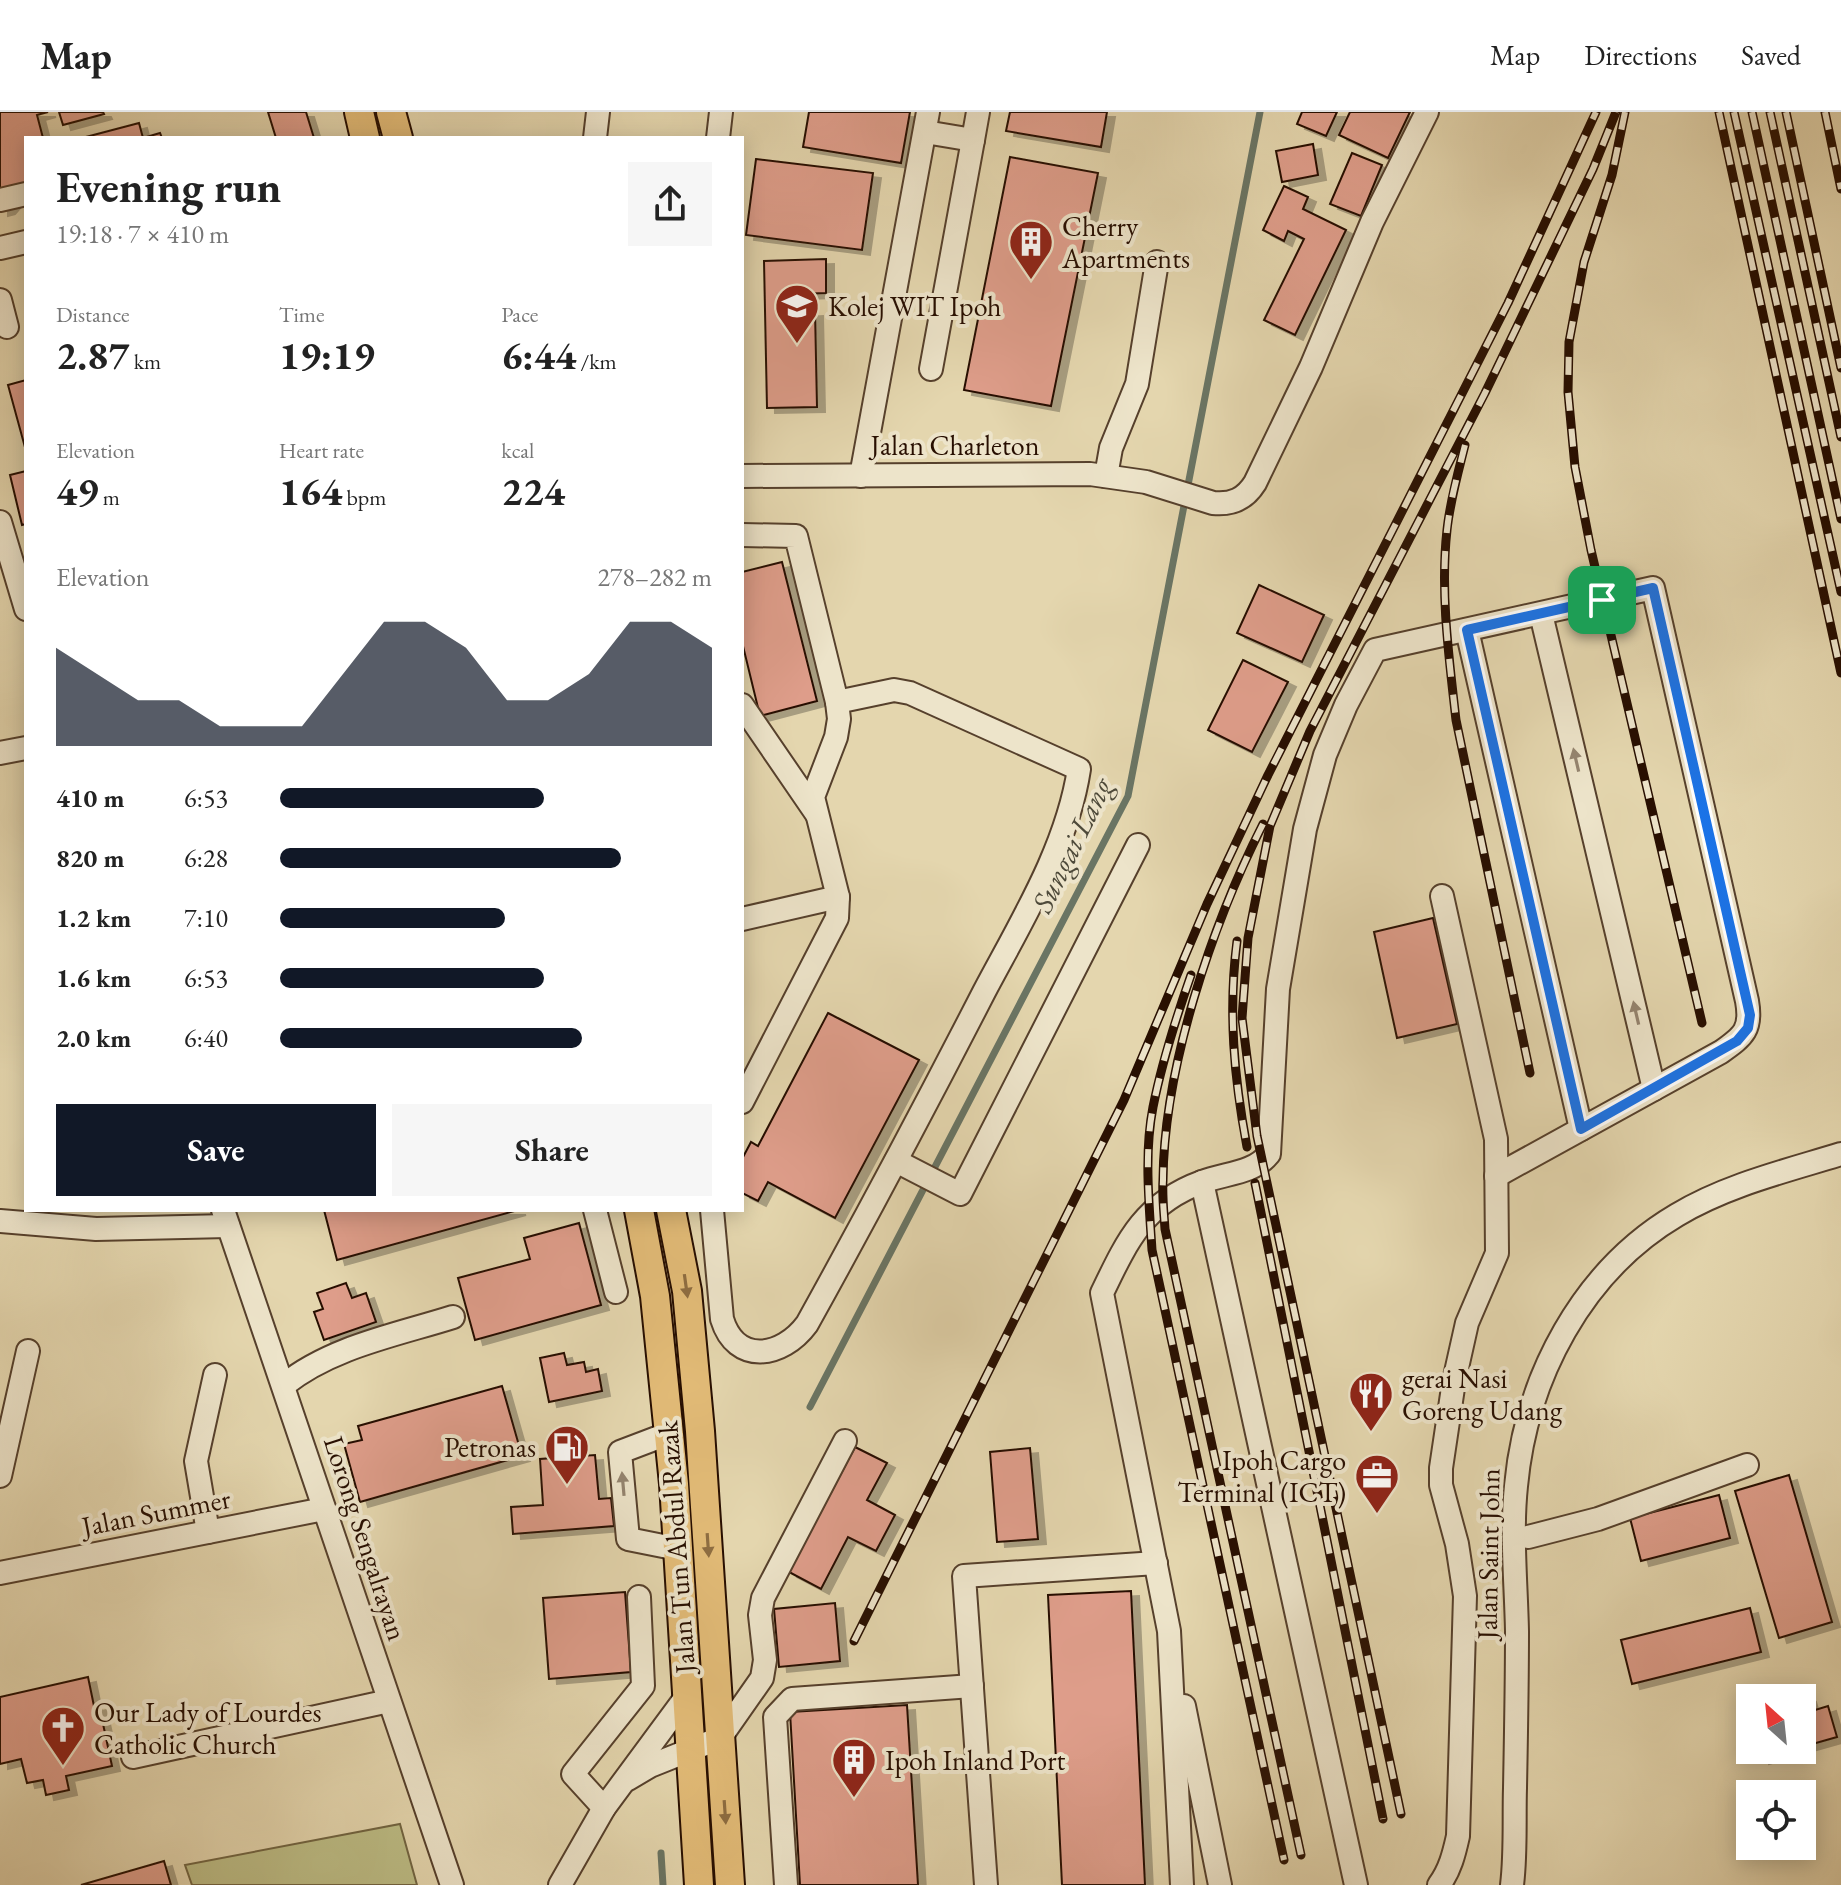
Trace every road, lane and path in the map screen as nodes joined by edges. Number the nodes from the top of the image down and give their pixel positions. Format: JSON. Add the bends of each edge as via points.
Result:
{"nodes":[{"id":1,"x":359,"y":112,"type":"edge"},
{"id":2,"x":384,"y":112,"type":"edge"},
{"id":3,"x":391,"y":112,"type":"edge"},
{"id":4,"x":598,"y":112,"type":"edge"},
{"id":5,"x":721,"y":112,"type":"edge"},
{"id":6,"x":978,"y":112,"type":"edge"},
{"id":7,"x":1427,"y":112,"type":"edge"},
{"id":8,"x":926,"y":122,"type":"edge"},
{"id":9,"x":365,"y":136,"type":"edge"},
{"id":10,"x":390,"y":136,"type":"edge"},
{"id":11,"x":397,"y":136,"type":"edge"},
{"id":12,"x":595,"y":136,"type":"edge"},
{"id":13,"x":718,"y":136,"type":"edge"},
{"id":14,"x":973,"y":140,"type":"junction"},
{"id":15,"x":24,"y":194,"type":"edge"},
{"id":16,"x":0,"y":200,"type":"edge"},
{"id":17,"x":24,"y":247,"type":"edge"},
{"id":18,"x":0,"y":248,"type":"edge"},
{"id":19,"x":1157,"y":262,"type":"dead end"},
{"id":20,"x":0,"y":300,"type":"edge"},
{"id":21,"x":11,"y":326,"type":"edge"},
{"id":22,"x":931,"y":369,"type":"dead end"},
{"id":23,"x":744,"y":476,"type":"edge"},
{"id":24,"x":861,"y":476,"type":"junction"},
{"id":25,"x":1106,"y":476,"type":"junction"},
{"id":26,"x":0,"y":522,"type":"edge"},
{"id":27,"x":744,"y":535,"type":"edge"},
{"id":28,"x":17,"y":550,"type":"edge"},
{"id":29,"x":24,"y":596,"type":"edge"},
{"id":30,"x":1541,"y":614,"type":"junction"},
{"id":31,"x":1467,"y":630,"type":"junction"},
{"id":32,"x":837,"y":702,"type":"junction"},
{"id":33,"x":744,"y":708,"type":"edge"},
{"id":34,"x":24,"y":748,"type":"edge"},
{"id":35,"x":0,"y":753,"type":"edge"},
{"id":36,"x":817,"y":815,"type":"junction"},
{"id":37,"x":1138,"y":845,"type":"dead end"},
{"id":38,"x":1442,"y":896,"type":"dead end"},
{"id":39,"x":838,"y":897,"type":"junction"},
{"id":40,"x":744,"y":919,"type":"edge"},
{"id":41,"x":1654,"y":1089,"type":"junction"},
{"id":42,"x":744,"y":1098,"type":"edge"},
{"id":43,"x":1581,"y":1129,"type":"junction"},
{"id":44,"x":1841,"y":1154,"type":"edge"},
{"id":45,"x":906,"y":1166,"type":"junction"},
{"id":46,"x":1841,"y":1168,"type":"edge"},
{"id":47,"x":1496,"y":1176,"type":"junction"},
{"id":48,"x":1202,"y":1182,"type":"junction"},
{"id":49,"x":596,"y":1212,"type":"edge"},
{"id":50,"x":639,"y":1212,"type":"edge"},
{"id":51,"x":671,"y":1212,"type":"edge"},
{"id":52,"x":712,"y":1212,"type":"edge"},
{"id":53,"x":225,"y":1218,"type":"edge"},
{"id":54,"x":0,"y":1221,"type":"edge"},
{"id":55,"x":616,"y":1292,"type":"dead end"},
{"id":56,"x":453,"y":1317,"type":"dead end"},
{"id":57,"x":28,"y":1351,"type":"dead end"},
{"id":58,"x":215,"y":1375,"type":"dead end"},
{"id":59,"x":284,"y":1385,"type":"junction"},
{"id":60,"x":670,"y":1433,"type":"junction"},
{"id":61,"x":845,"y":1441,"type":"dead end"},
{"id":62,"x":1747,"y":1465,"type":"dead end"},
{"id":63,"x":0,"y":1476,"type":"edge"},
{"id":64,"x":324,"y":1509,"type":"junction"},
{"id":65,"x":208,"y":1532,"type":"junction"},
{"id":66,"x":1528,"y":1537,"type":"junction"},
{"id":67,"x":678,"y":1549,"type":"junction"},
{"id":68,"x":1156,"y":1563,"type":"junction"},
{"id":69,"x":0,"y":1573,"type":"edge"},
{"id":70,"x":639,"y":1597,"type":"dead end"},
{"id":71,"x":1169,"y":1631,"type":"junction"},
{"id":72,"x":972,"y":1686,"type":"junction"},
{"id":73,"x":686,"y":1697,"type":"junction"},
{"id":74,"x":389,"y":1701,"type":"junction"},
{"id":75,"x":720,"y":1738,"type":"junction"},
{"id":76,"x":690,"y":1749,"type":"junction"},
{"id":77,"x":133,"y":1757,"type":"dead end"},
{"id":78,"x":628,"y":1779,"type":"junction"},
{"id":79,"x":604,"y":1808,"type":"junction"},
{"id":80,"x":452,"y":1885,"type":"edge"},
{"id":81,"x":560,"y":1885,"type":"edge"},
{"id":82,"x":699,"y":1885,"type":"edge"},
{"id":83,"x":730,"y":1885,"type":"edge"},
{"id":84,"x":786,"y":1885,"type":"edge"},
{"id":85,"x":986,"y":1885,"type":"edge"},
{"id":86,"x":1182,"y":1885,"type":"edge"},
{"id":87,"x":1220,"y":1885,"type":"edge"},
{"id":88,"x":1356,"y":1885,"type":"edge"},
{"id":89,"x":1439,"y":1885,"type":"edge"},
{"id":90,"x":1512,"y":1885,"type":"edge"},
{"id":91,"x":1522,"y":1885,"type":"edge"}],
"edges":[{"from":1,"to":9,"type":"main road"},
{"from":2,"to":10,"type":"main road"},
{"from":3,"to":11,"type":"main road"},
{"from":4,"to":12,"type":"street"},
{"from":5,"to":13,"type":"street"},
{"from":6,"to":14,"type":"street"},
{"from":7,"to":25,"type":"street","name":"Jalan Charleton","via":[[1372,222],[1311,367],[1244,496],[1224,504]]},
{"from":8,"to":14,"type":"street"},
{"from":8,"to":24,"type":"street"},
{"from":14,"to":22,"type":"street"},
{"from":15,"to":16,"type":"street"},
{"from":17,"to":18,"type":"street"},
{"from":19,"to":25,"type":"street","via":[[1137,384],[1111,448]]},
{"from":20,"to":21,"type":"street"},
{"from":23,"to":24,"type":"street","name":"Jalan Charleton"},
{"from":24,"to":25,"type":"street","name":"Jalan Charleton"},
{"from":26,"to":28,"type":"street"},
{"from":27,"to":32,"type":"street","via":[[796,536]]},
{"from":28,"to":29,"type":"street"},
{"from":30,"to":31,"type":"street"},
{"from":41,"to":30,"type":"street","one_way":true},
{"from":30,"to":41,"type":"street","via":[[1653,588],[1750,1015],[1748,1028],[1737,1041]]},
{"from":31,"to":43,"type":"street"},
{"from":31,"to":48,"type":"street","via":[[1375,650],[1346,705],[1325,755],[1305,829],[1278,989],[1269,1154],[1252,1169]]},
{"from":32,"to":36,"type":"street","via":[[836,737],[813,797]]},
{"from":32,"to":45,"type":"street","via":[[894,690],[910,693],[1079,769],[1076,790],[1036,892]]},
{"from":33,"to":36,"type":"street"},
{"from":34,"to":35,"type":"street"},
{"from":36,"to":39,"type":"street"},
{"from":37,"to":45,"type":"street","via":[[960,1194]]},
{"from":38,"to":47,"type":"street","via":[[1496,1139]]},
{"from":39,"to":40,"type":"street"},
{"from":39,"to":42,"type":"street","via":[[837,918]]},
{"from":41,"to":43,"type":"street"},
{"from":43,"to":47,"type":"street"},
{"from":44,"to":90,"type":"street","name":"Jalan Saint John","via":[[1677,1215],[1642,1240],[1593,1289],[1548,1363],[1526,1423],[1516,1487]]},
{"from":45,"to":52,"type":"street","via":[[798,1337],[767,1351],[750,1350],[726,1332]]},
{"from":46,"to":66,"type":"street","name":"Jalan Saint John","via":[[1750,1196],[1684,1227],[1650,1249],[1604,1296],[1564,1357],[1538,1426],[1528,1488]]},
{"from":47,"to":89,"type":"street","via":[[1497,1253],[1467,1323],[1441,1468],[1465,1596],[1458,1836]]},
{"from":48,"to":68,"type":"street","via":[[1156,1206],[1139,1224],[1102,1293]]},
{"from":48,"to":88,"type":"street"},
{"from":49,"to":55,"type":"street"},
{"from":50,"to":60,"type":"main road","name":"Jalan Tun Abdul Razak"},
{"from":51,"to":75,"type":"main road","name":"Jalan Tun Abdul Razak","one_way":true,"via":[[690,1322]]},
{"from":53,"to":54,"type":"street","via":[[96,1229]]},
{"from":53,"to":59,"type":"street","name":"Lorong Sengalrayan"},
{"from":56,"to":59,"type":"street","via":[[329,1357]]},
{"from":57,"to":63,"type":"street"},
{"from":58,"to":65,"type":"street","via":[[196,1461]]},
{"from":59,"to":64,"type":"street","name":"Lorong Sengalrayan"},
{"from":60,"to":67,"type":"main road","name":"Jalan Tun Abdul Razak"},
{"from":67,"to":60,"type":"street","one_way":true,"via":[[628,1539],[620,1452]]},
{"from":61,"to":75,"type":"street","via":[[763,1598],[762,1678]]},
{"from":62,"to":66,"type":"street","via":[[1598,1519]]},
{"from":64,"to":65,"type":"street","name":"Jalan Summer"},
{"from":64,"to":74,"type":"street","name":"Lorong Sengalrayan"},
{"from":65,"to":69,"type":"street","name":"Jalan Summer"},
{"from":66,"to":91,"type":"street","name":"Jalan Saint John","via":[[1531,1701]]},
{"from":67,"to":73,"type":"main road","name":"Jalan Tun Abdul Razak"},
{"from":68,"to":71,"type":"street"},
{"from":68,"to":72,"type":"street","via":[[964,1576]]},
{"from":70,"to":79,"type":"street","via":[[643,1686],[573,1774]]},
{"from":71,"to":86,"type":"street"},
{"from":71,"to":87,"type":"street"},
{"from":72,"to":84,"type":"street","via":[[792,1699],[775,1717]]},
{"from":72,"to":85,"type":"street"},
{"from":73,"to":76,"type":"main road","name":"Jalan Tun Abdul Razak"},
{"from":73,"to":78,"type":"street"},
{"from":74,"to":77,"type":"street"},
{"from":74,"to":80,"type":"street","name":"Lorong Sengalrayan"},
{"from":75,"to":76,"type":"street"},
{"from":75,"to":83,"type":"main road","name":"Jalan Tun Abdul Razak","one_way":true},
{"from":76,"to":78,"type":"street"},
{"from":76,"to":82,"type":"main road","name":"Jalan Tun Abdul Razak"},
{"from":78,"to":79,"type":"street"},
{"from":79,"to":81,"type":"street"}]}
